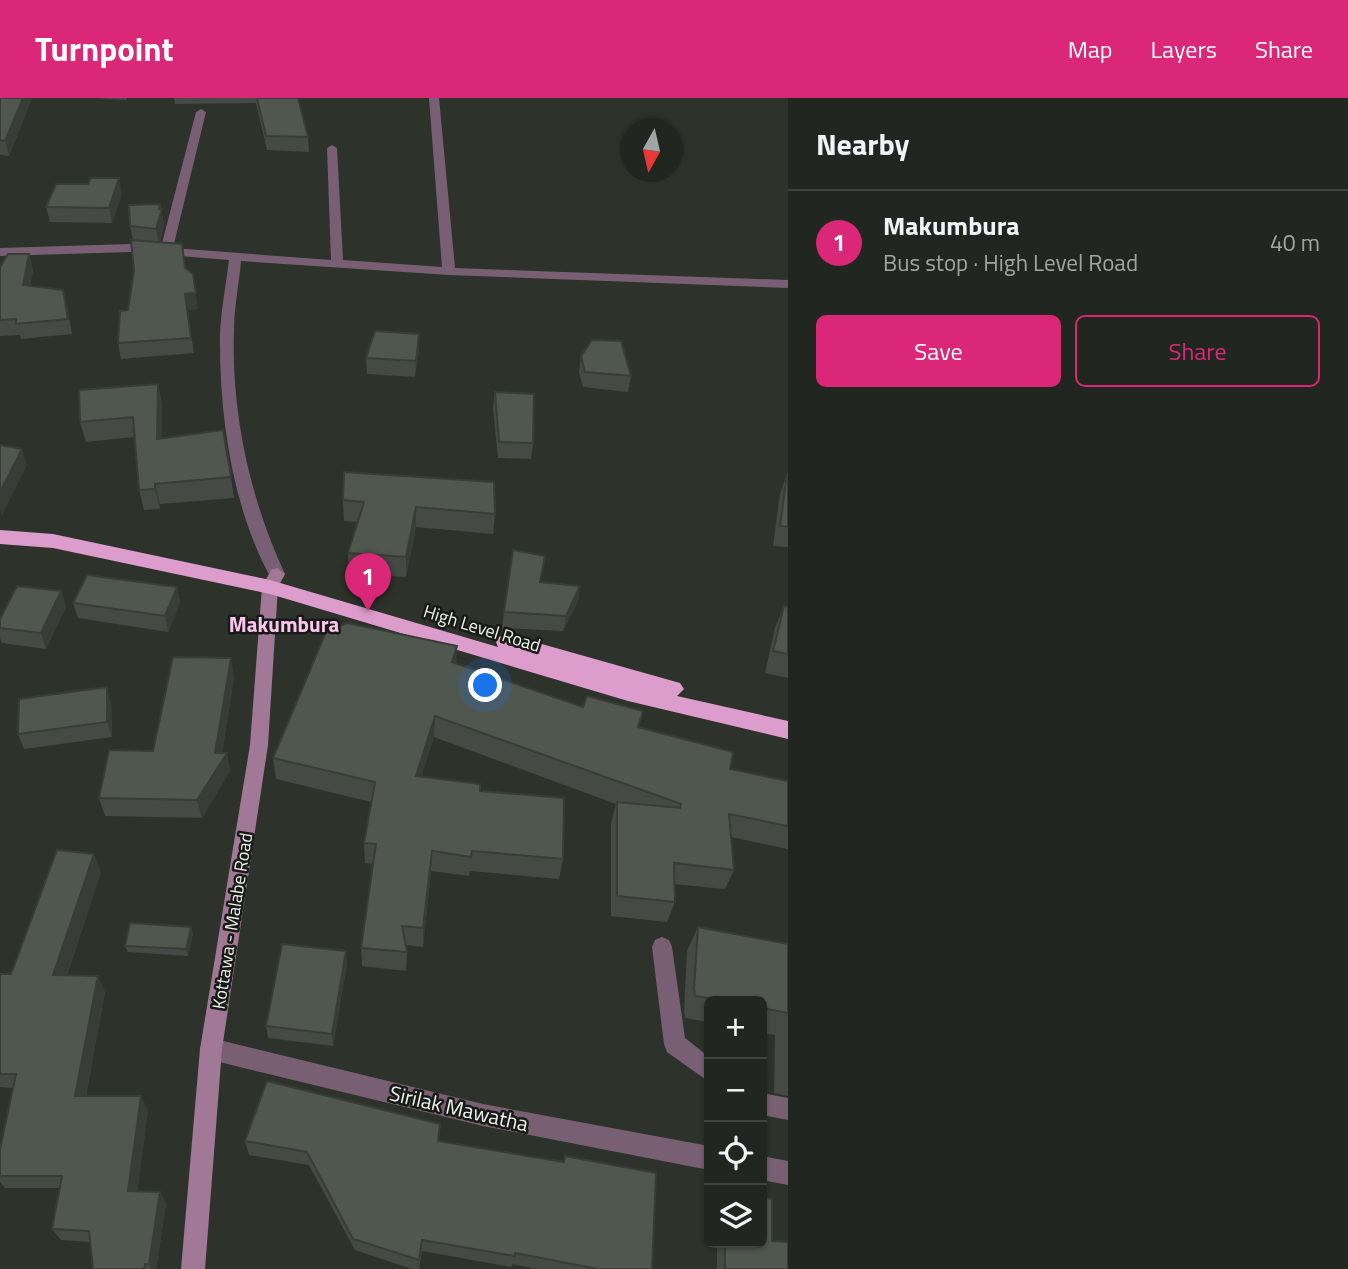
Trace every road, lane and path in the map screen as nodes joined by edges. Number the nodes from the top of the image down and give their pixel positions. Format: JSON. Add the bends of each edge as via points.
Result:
{"nodes":[{"id":1,"x":433,"y":98,"type":"edge"},
{"id":2,"x":201,"y":112,"type":"dead end"},
{"id":3,"x":332,"y":148,"type":"dead end"},
{"id":4,"x":166,"y":251,"type":"junction"},
{"id":5,"x":0,"y":253,"type":"edge"},
{"id":6,"x":235,"y":257,"type":"junction"},
{"id":7,"x":337,"y":264,"type":"junction"},
{"id":8,"x":449,"y":271,"type":"junction"},
{"id":9,"x":788,"y":284,"type":"edge"},
{"id":10,"x":0,"y":525,"type":"edge"},
{"id":11,"x":0,"y":537,"type":"edge"},
{"id":12,"x":273,"y":580,"type":"junction"},
{"id":13,"x":788,"y":717,"type":"edge"},
{"id":14,"x":788,"y":730,"type":"edge"},
{"id":15,"x":662,"y":947,"type":"dead end"},
{"id":16,"x":211,"y":1049,"type":"junction"},
{"id":17,"x":704,"y":1067,"type":"edge"},
{"id":18,"x":767,"y":1105,"type":"edge"},
{"id":19,"x":788,"y":1109,"type":"edge"},
{"id":20,"x":704,"y":1157,"type":"edge"},
{"id":21,"x":767,"y":1169,"type":"edge"},
{"id":22,"x":788,"y":1172,"type":"edge"},
{"id":23,"x":193,"y":1269,"type":"edge"}],
"edges":[{"from":1,"to":8,"type":"street"},
{"from":2,"to":4,"type":"street"},
{"from":3,"to":7,"type":"street"},
{"from":4,"to":5,"type":"street"},
{"from":4,"to":6,"type":"street"},
{"from":6,"to":7,"type":"street"},
{"from":6,"to":12,"type":"street","via":[[227,334],[231,397],[246,495]]},
{"from":7,"to":8,"type":"street"},
{"from":8,"to":9,"type":"street"},
{"from":10,"to":12,"type":"highway","name":"High Level Road","via":[[59,529]]},
{"from":11,"to":12,"type":"highway","name":"High Level Road","via":[[53,541]]},
{"from":12,"to":13,"type":"highway","name":"High Level Road"},
{"from":12,"to":14,"type":"highway","name":"High Level Road","via":[[628,694]]},
{"from":12,"to":16,"type":"street","name":"Kottawa - Malabe Road","via":[[259,745]]},
{"from":15,"to":17,"type":"street","via":[[675,1044]]},
{"from":16,"to":20,"type":"street","name":"Sirilak Mawatha","via":[[483,1115]]},
{"from":16,"to":23,"type":"street","name":"Kottawa - Malabe Road"},
{"from":18,"to":19,"type":"street"},
{"from":21,"to":22,"type":"street"}]}
